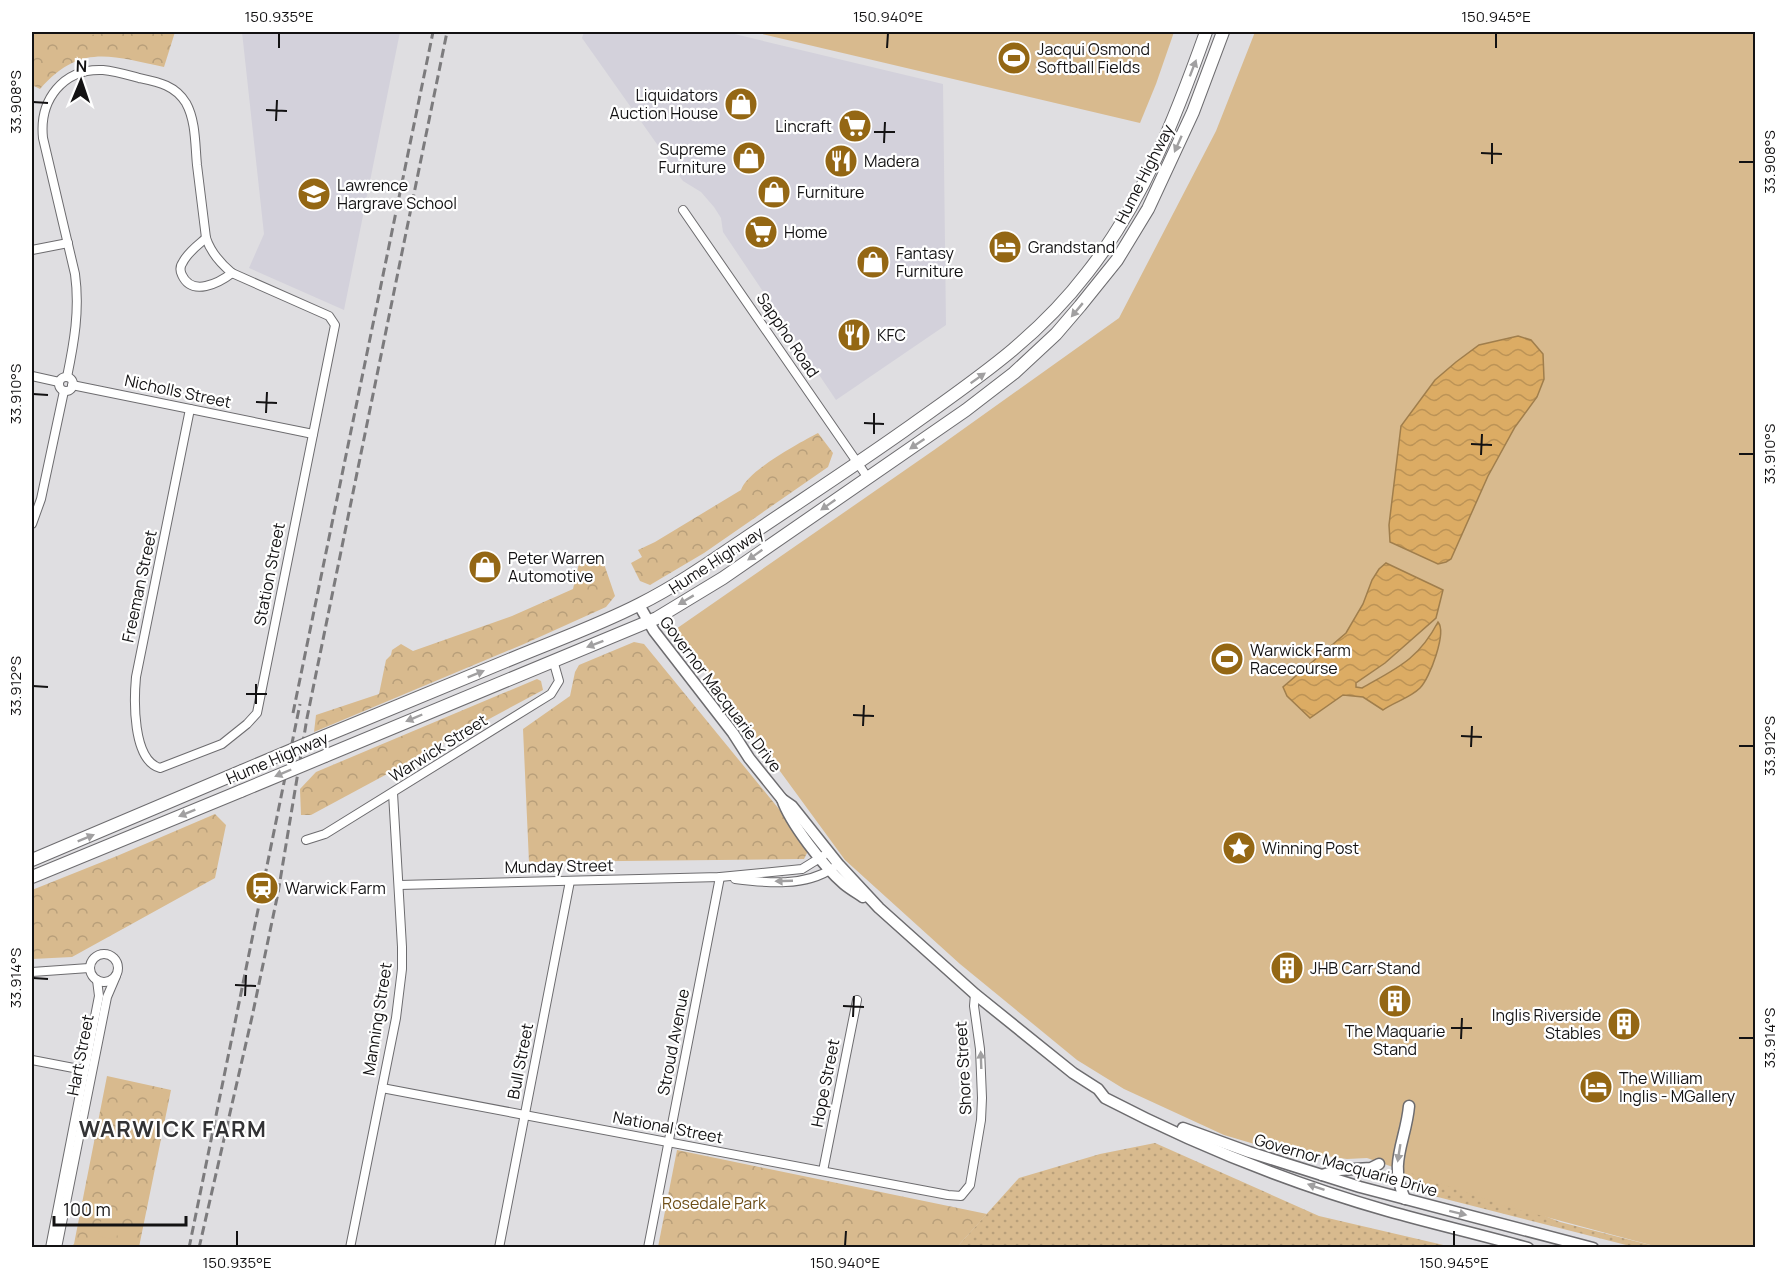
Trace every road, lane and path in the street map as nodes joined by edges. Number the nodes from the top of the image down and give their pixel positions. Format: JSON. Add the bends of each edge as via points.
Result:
{"nodes":[{"id":1,"x":1206,"y":32,"type":"edge"},
{"id":2,"x":1223,"y":32,"type":"edge"},
{"id":3,"x":1178,"y":107,"type":"junction"},
{"id":4,"x":1193,"y":112,"type":"junction"},
{"id":5,"x":683,"y":210,"type":"dead end"},
{"id":6,"x":207,"y":238,"type":"junction"},
{"id":7,"x":68,"y":243,"type":"junction"},
{"id":8,"x":32,"y":250,"type":"edge"},
{"id":9,"x":232,"y":273,"type":"junction"},
{"id":10,"x":32,"y":376,"type":"edge"},
{"id":11,"x":66,"y":381,"type":"junction"},
{"id":12,"x":190,"y":409,"type":"junction"},
{"id":13,"x":313,"y":434,"type":"junction"},
{"id":14,"x":858,"y":464,"type":"junction"},
{"id":15,"x":868,"y":478,"type":"junction"},
{"id":16,"x":32,"y":524,"type":"edge"},
{"id":17,"x":639,"y":605,"type":"junction"},
{"id":18,"x":649,"y":622,"type":"junction"},
{"id":19,"x":553,"y":660,"type":"junction"},
{"id":20,"x":155,"y":767,"type":"joint"},
{"id":21,"x":393,"y":793,"type":"junction"},
{"id":22,"x":306,"y":840,"type":"dead end"},
{"id":23,"x":825,"y":855,"type":"junction"},
{"id":24,"x":32,"y":860,"type":"edge"},
{"id":25,"x":835,"y":867,"type":"junction"},
{"id":26,"x":32,"y":877,"type":"edge"},
{"id":27,"x":720,"y":877,"type":"junction"},
{"id":28,"x":570,"y":881,"type":"junction"},
{"id":29,"x":399,"y":885,"type":"junction"},
{"id":30,"x":89,"y":968,"type":"junction"},
{"id":31,"x":32,"y":972,"type":"edge"},
{"id":32,"x":116,"y":976,"type":"junction"},
{"id":33,"x":97,"y":980,"type":"junction"},
{"id":34,"x":975,"y":994,"type":"junction"},
{"id":35,"x":857,"y":1000,"type":"dead end"},
{"id":36,"x":32,"y":1060,"type":"edge"},
{"id":37,"x":84,"y":1070,"type":"junction"},
{"id":38,"x":382,"y":1088,"type":"junction"},
{"id":39,"x":1098,"y":1089,"type":"junction"},
{"id":40,"x":1409,"y":1107,"type":"dead end"},
{"id":41,"x":525,"y":1114,"type":"junction"},
{"id":42,"x":669,"y":1142,"type":"junction"},
{"id":43,"x":1380,"y":1164,"type":"dead end"},
{"id":44,"x":823,"y":1171,"type":"junction"},
{"id":45,"x":1322,"y":1176,"type":"junction"},
{"id":46,"x":948,"y":1195,"type":"joint"},
{"id":47,"x":1405,"y":1199,"type":"junction"},
{"id":48,"x":50,"y":1248,"type":"edge"},
{"id":49,"x":57,"y":1248,"type":"edge"},
{"id":50,"x":350,"y":1248,"type":"edge"},
{"id":51,"x":499,"y":1248,"type":"edge"},
{"id":52,"x":648,"y":1248,"type":"edge"},
{"id":53,"x":1528,"y":1248,"type":"edge"},
{"id":54,"x":1593,"y":1248,"type":"edge"}],
"edges":[{"from":3,"to":1,"type":"highway","name":"Hume Highway","one_way":true},
{"from":2,"to":4,"type":"highway","name":"Hume Highway"},
{"from":3,"to":4,"type":"highway"},
{"from":14,"to":3,"type":"highway","name":"Hume Highway","one_way":true,"via":[[987,373],[1069,296],[1127,215]]},
{"from":4,"to":15,"type":"highway","name":"Hume Highway","one_way":true,"via":[[1138,226],[1117,260],[1056,334],[992,390]]},
{"from":5,"to":14,"type":"street","name":"Sappho Road"},
{"from":6,"to":7,"type":"street","via":[[192,122],[185,103],[163,83],[96,70],[59,86],[42,119]]},
{"from":6,"to":9,"type":"street","via":[[214,256]]},
{"from":6,"to":9,"type":"street","via":[[182,262],[181,272],[186,281],[203,287],[219,283]]},
{"from":7,"to":8,"type":"street"},
{"from":7,"to":11,"type":"street","via":[[78,304]]},
{"from":9,"to":13,"type":"street","name":"Station Street","via":[[329,316],[335,325]]},
{"from":10,"to":11,"type":"street","name":"Nicholls Street"},
{"from":11,"to":12,"type":"street","name":"Nicholls Street"},
{"from":11,"to":16,"type":"street","via":[[69,390],[64,391]]},
{"from":12,"to":13,"type":"street","name":"Nicholls Street"},
{"from":12,"to":20,"type":"street","name":"Freeman Street","via":[[136,677],[134,700],[139,741]]},
{"from":13,"to":20,"type":"street","name":"Station Street","via":[[257,713],[222,744],[165,767]]},
{"from":14,"to":15,"type":"street","name":"Sappho Road"},
{"from":14,"to":17,"type":"highway","name":"Hume Highway"},
{"from":15,"to":18,"type":"highway","name":"Hume Highway","one_way":true,"via":[[723,578]]},
{"from":17,"to":18,"type":"main road","name":"Governor Macquarie Drive"},
{"from":24,"to":17,"type":"highway","name":"Hume Highway","one_way":true,"bridge":true},
{"from":18,"to":19,"type":"highway","name":"Hume Highway","one_way":true},
{"from":18,"to":23,"type":"main road","name":"Governor Macquarie Drive","via":[[749,758],[792,806]]},
{"from":19,"to":21,"type":"street","name":"Warwick Street","via":[[559,681],[551,694]]},
{"from":19,"to":26,"type":"highway","name":"Hume Highway","one_way":true,"bridge":true},
{"from":21,"to":22,"type":"street","name":"Warwick Street","via":[[325,834]]},
{"from":21,"to":29,"type":"street","name":"Manning Street"},
{"from":23,"to":25,"type":"main road","name":"Governor Macquarie Drive"},
{"from":23,"to":27,"type":"street","name":"Munday Street","via":[[796,871]]},
{"from":25,"to":27,"type":"street","name":"Munday Street","one_way":true,"via":[[812,879],[793,881]]},
{"from":25,"to":34,"type":"main road","name":"Governor Macquarie Drive"},
{"from":27,"to":28,"type":"street","name":"Munday Street"},
{"from":27,"to":42,"type":"street","name":"Stroud Avenue"},
{"from":28,"to":29,"type":"street","name":"Munday Street"},
{"from":28,"to":41,"type":"street","name":"Bull Street"},
{"from":29,"to":38,"type":"street","name":"Manning Street","via":[[402,969]]},
{"from":30,"to":31,"type":"street"},
{"from":30,"to":32,"type":"street","via":[[95,956],[109,954],[118,964]]},
{"from":30,"to":33,"type":"street"},
{"from":32,"to":33,"type":"street","via":[[109,981]]},
{"from":32,"to":49,"type":"street","name":"Hart Street","via":[[107,997]]},
{"from":33,"to":37,"type":"street","name":"Hart Street","via":[[99,996]]},
{"from":34,"to":39,"type":"main road","name":"Governor Macquarie Drive"},
{"from":46,"to":34,"type":"street","name":"Shore Street","one_way":true,"via":[[961,1196],[970,1185],[976,1159],[982,1098]]},
{"from":35,"to":44,"type":"street","name":"Hope Street"},
{"from":36,"to":37,"type":"street"},
{"from":37,"to":48,"type":"street","name":"Hart Street"},
{"from":38,"to":41,"type":"street","name":"National Street"},
{"from":38,"to":50,"type":"street","name":"Manning Street"},
{"from":39,"to":45,"type":"main road","name":"Governor Macquarie Drive","via":[[1186,1130]]},
{"from":53,"to":39,"type":"main road","name":"Governor Macquarie Drive","one_way":true,"via":[[1387,1210],[1262,1168],[1149,1120],[1105,1098]]},
{"from":40,"to":47,"type":"main road","one_way":true,"via":[[1397,1161]]},
{"from":41,"to":42,"type":"street","name":"National Street"},
{"from":41,"to":51,"type":"street","name":"Bull Street"},
{"from":42,"to":44,"type":"street","name":"National Street"},
{"from":42,"to":52,"type":"street","name":"Stroud Avenue"},
{"from":43,"to":45,"type":"main road"},
{"from":44,"to":46,"type":"street","name":"National Street"},
{"from":45,"to":47,"type":"main road","name":"Governor Macquarie Drive"},
{"from":47,"to":54,"type":"main road","name":"Governor Macquarie Drive","one_way":true}]}
